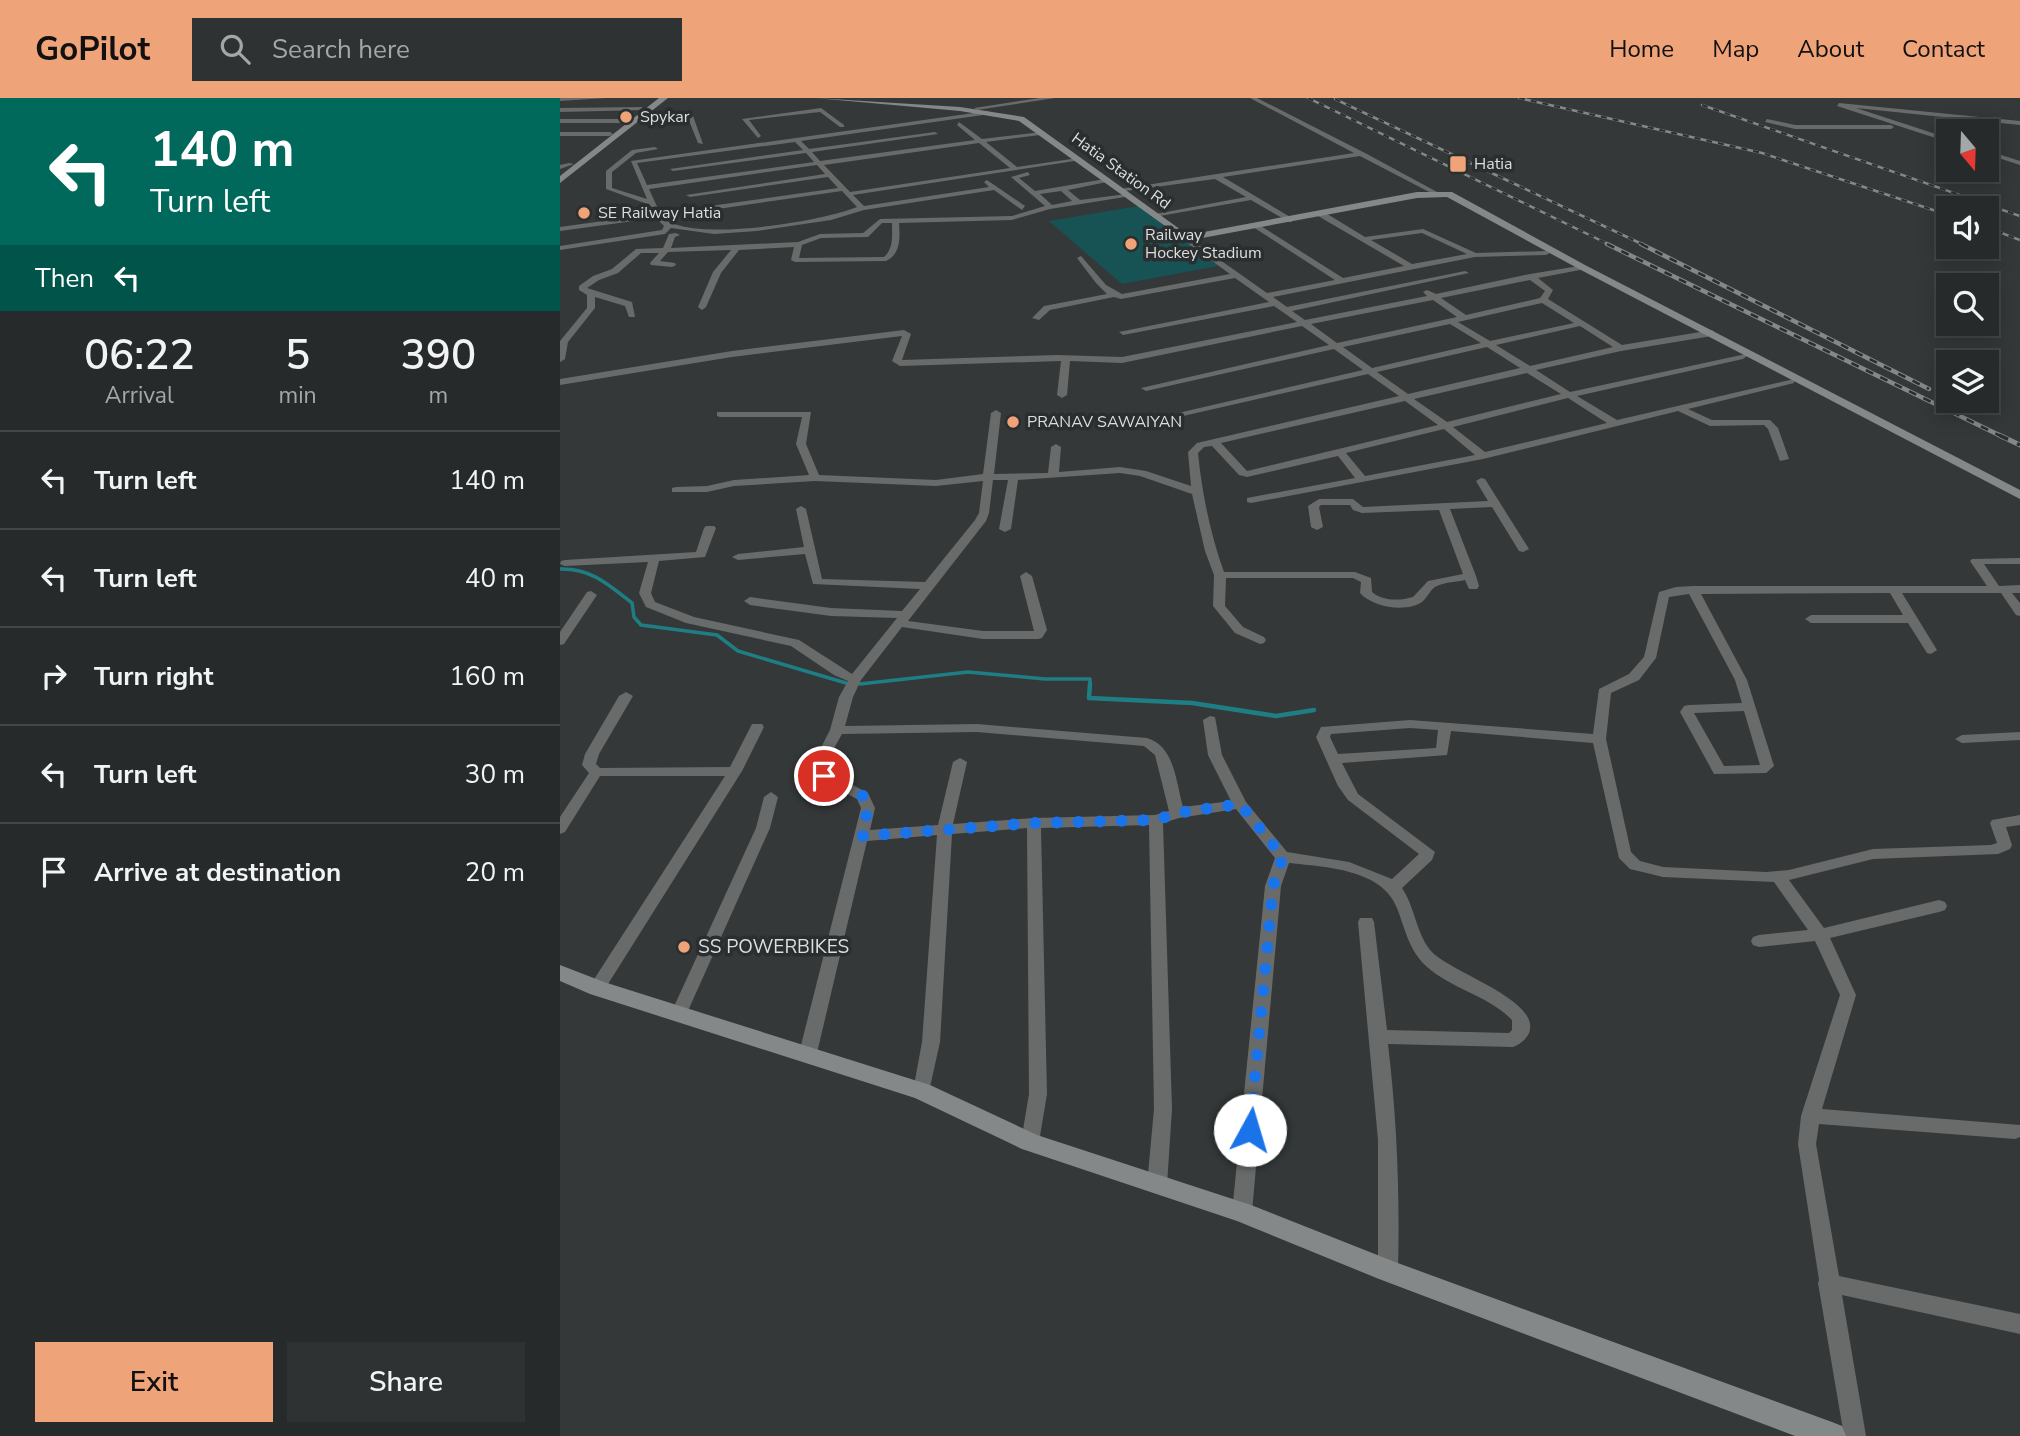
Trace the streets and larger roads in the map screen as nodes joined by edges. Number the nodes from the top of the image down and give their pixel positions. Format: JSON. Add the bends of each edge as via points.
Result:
{"nodes":[{"id":1,"x":604,"y":98,"type":"edge"},
{"id":2,"x":655,"y":98,"type":"edge"},
{"id":3,"x":664,"y":98,"type":"edge"},
{"id":4,"x":819,"y":98,"type":"edge"},
{"id":5,"x":1052,"y":98,"type":"edge"},
{"id":6,"x":1253,"y":98,"type":"edge"},
{"id":7,"x":560,"y":99,"type":"edge"},
{"id":8,"x":1031,"y":99,"type":"edge"},
{"id":9,"x":642,"y":109,"type":"junction"},
{"id":10,"x":961,"y":109,"type":"junction"},
{"id":11,"x":560,"y":110,"type":"edge"},
{"id":12,"x":689,"y":113,"type":"dead end"},
{"id":13,"x":989,"y":114,"type":"junction"},
{"id":14,"x":560,"y":121,"type":"edge"},
{"id":15,"x":627,"y":121,"type":"junction"},
{"id":16,"x":1767,"y":121,"type":"dead end"},
{"id":17,"x":920,"y":123,"type":"junction"},
{"id":18,"x":2020,"y":123,"type":"edge"},
{"id":19,"x":959,"y":124,"type":"dead end"},
{"id":20,"x":842,"y":126,"type":"junction"},
{"id":21,"x":1907,"y":127,"type":"junction"},
{"id":22,"x":859,"y":131,"type":"junction"},
{"id":23,"x":1040,"y":132,"type":"junction"},
{"id":24,"x":1936,"y":132,"type":"edge"},
{"id":25,"x":560,"y":134,"type":"edge"},
{"id":26,"x":610,"y":134,"type":"junction"},
{"id":27,"x":934,"y":134,"type":"junction"},
{"id":28,"x":1930,"y":134,"type":"junction"},
{"id":29,"x":758,"y":136,"type":"junction"},
{"id":30,"x":1936,"y":136,"type":"edge"},
{"id":31,"x":796,"y":139,"type":"junction"},
{"id":32,"x":979,"y":141,"type":"junction"},
{"id":33,"x":872,"y":142,"type":"junction"},
{"id":34,"x":701,"y":143,"type":"junction"},
{"id":35,"x":688,"y":145,"type":"dead end"},
{"id":36,"x":949,"y":145,"type":"junction"},
{"id":37,"x":661,"y":148,"type":"dead end"},
{"id":38,"x":733,"y":148,"type":"junction"},
{"id":39,"x":808,"y":151,"type":"junction"},
{"id":40,"x":885,"y":154,"type":"junction"},
{"id":41,"x":1363,"y":154,"type":"junction"},
{"id":42,"x":1999,"y":156,"type":"edge"},
{"id":43,"x":666,"y":157,"type":"junction"},
{"id":44,"x":742,"y":160,"type":"junction"},
{"id":45,"x":1078,"y":160,"type":"junction"},
{"id":46,"x":820,"y":163,"type":"junction"},
{"id":47,"x":2020,"y":163,"type":"edge"},
{"id":48,"x":1087,"y":167,"type":"junction"},
{"id":49,"x":673,"y":169,"type":"junction"},
{"id":50,"x":1015,"y":169,"type":"junction"},
{"id":51,"x":560,"y":170,"type":"edge"},
{"id":52,"x":751,"y":172,"type":"junction"},
{"id":53,"x":1069,"y":172,"type":"junction"},
{"id":54,"x":830,"y":175,"type":"junction"},
{"id":55,"x":977,"y":175,"type":"junction"},
{"id":56,"x":1217,"y":177,"type":"junction"},
{"id":57,"x":560,"y":180,"type":"edge"},
{"id":58,"x":1051,"y":181,"type":"dead end"},
{"id":59,"x":1105,"y":181,"type":"junction"},
{"id":60,"x":680,"y":182,"type":"junction"},
{"id":61,"x":1084,"y":183,"type":"junction"},
{"id":62,"x":917,"y":184,"type":"junction"},
{"id":63,"x":761,"y":185,"type":"junction"},
{"id":64,"x":645,"y":187,"type":"junction"},
{"id":65,"x":994,"y":188,"type":"junction"},
{"id":66,"x":1064,"y":188,"type":"junction"},
{"id":67,"x":845,"y":191,"type":"junction"},
{"id":68,"x":965,"y":192,"type":"junction"},
{"id":69,"x":1034,"y":193,"type":"junction"},
{"id":70,"x":1435,"y":193,"type":"junction"},
{"id":71,"x":1123,"y":194,"type":"junction"},
{"id":72,"x":690,"y":195,"type":"junction"},
{"id":73,"x":930,"y":198,"type":"junction"},
{"id":74,"x":1253,"y":198,"type":"junction"},
{"id":75,"x":1404,"y":198,"type":"junction"},
{"id":76,"x":771,"y":199,"type":"junction"},
{"id":77,"x":983,"y":199,"type":"dead end"},
{"id":78,"x":1106,"y":199,"type":"junction"},
{"id":79,"x":1079,"y":202,"type":"junction"},
{"id":80,"x":651,"y":203,"type":"junction"},
{"id":81,"x":1050,"y":207,"type":"junction"},
{"id":82,"x":862,"y":208,"type":"junction"},
{"id":83,"x":1022,"y":208,"type":"dead end"},
{"id":84,"x":699,"y":209,"type":"junction"},
{"id":85,"x":1321,"y":214,"type":"junction"},
{"id":86,"x":657,"y":215,"type":"junction"},
{"id":87,"x":1154,"y":215,"type":"junction"},
{"id":88,"x":895,"y":220,"type":"junction"},
{"id":89,"x":1289,"y":220,"type":"junction"},
{"id":90,"x":1256,"y":225,"type":"junction"},
{"id":91,"x":560,"y":229,"type":"edge"},
{"id":92,"x":666,"y":230,"type":"junction"},
{"id":93,"x":696,"y":231,"type":"junction"},
{"id":94,"x":676,"y":235,"type":"junction"},
{"id":95,"x":1186,"y":238,"type":"junction"},
{"id":96,"x":1363,"y":239,"type":"junction"},
{"id":97,"x":799,"y":244,"type":"junction"},
{"id":98,"x":737,"y":247,"type":"junction"},
{"id":99,"x":647,"y":249,"type":"junction"},
{"id":100,"x":560,"y":250,"type":"edge"},
{"id":101,"x":666,"y":250,"type":"junction"},
{"id":102,"x":1546,"y":253,"type":"junction"},
{"id":103,"x":1475,"y":255,"type":"junction"},
{"id":104,"x":1081,"y":258,"type":"dead end"},
{"id":105,"x":672,"y":265,"type":"dead end"},
{"id":106,"x":1411,"y":267,"type":"junction"},
{"id":107,"x":1578,"y":267,"type":"junction"},
{"id":108,"x":1392,"y":271,"type":"junction"},
{"id":109,"x":1465,"y":273,"type":"dead end"},
{"id":110,"x":1236,"y":275,"type":"junction"},
{"id":111,"x":1530,"y":276,"type":"junction"},
{"id":112,"x":1342,"y":281,"type":"junction"},
{"id":113,"x":1413,"y":284,"type":"junction"},
{"id":114,"x":591,"y":294,"type":"junction"},
{"id":115,"x":1113,"y":295,"type":"junction"},
{"id":116,"x":1432,"y":295,"type":"junction"},
{"id":117,"x":1265,"y":296,"type":"junction"},
{"id":118,"x":1543,"y":300,"type":"junction"},
{"id":119,"x":1274,"y":303,"type":"junction"},
{"id":120,"x":702,"y":307,"type":"dead end"},
{"id":121,"x":1284,"y":310,"type":"junction"},
{"id":122,"x":632,"y":315,"type":"dead end"},
{"id":123,"x":1464,"y":317,"type":"junction"},
{"id":124,"x":1036,"y":318,"type":"dead end"},
{"id":125,"x":1451,"y":321,"type":"junction"},
{"id":126,"x":1302,"y":322,"type":"junction"},
{"id":127,"x":1578,"y":324,"type":"junction"},
{"id":128,"x":1123,"y":332,"type":"dead end"},
{"id":129,"x":1707,"y":334,"type":"junction"},
{"id":130,"x":1486,"y":343,"type":"junction"},
{"id":131,"x":1335,"y":345,"type":"junction"},
{"id":132,"x":1621,"y":348,"type":"junction"},
{"id":133,"x":1744,"y":356,"type":"junction"},
{"id":134,"x":1066,"y":358,"type":"junction"},
{"id":135,"x":560,"y":359,"type":"edge"},
{"id":136,"x":1525,"y":368,"type":"junction"},
{"id":137,"x":1369,"y":370,"type":"junction"},
{"id":138,"x":1791,"y":381,"type":"junction"},
{"id":139,"x":560,"y":382,"type":"edge"},
{"id":140,"x":1146,"y":388,"type":"dead end"},
{"id":141,"x":1062,"y":395,"type":"dead end"},
{"id":142,"x":1569,"y":395,"type":"junction"},
{"id":143,"x":1404,"y":397,"type":"junction"},
{"id":144,"x":1679,"y":408,"type":"junction"},
{"id":145,"x":996,"y":413,"type":"dead end"},
{"id":146,"x":1183,"y":413,"type":"dead end"},
{"id":147,"x":720,"y":414,"type":"dead end"},
{"id":148,"x":1616,"y":424,"type":"junction"},
{"id":149,"x":1446,"y":426,"type":"junction"},
{"id":150,"x":1214,"y":442,"type":"junction"},
{"id":151,"x":1056,"y":447,"type":"dead end"},
{"id":152,"x":1340,"y":452,"type":"junction"},
{"id":153,"x":1483,"y":456,"type":"junction"},
{"id":154,"x":1784,"y":459,"type":"dead end"},
{"id":155,"x":1014,"y":475,"type":"junction"},
{"id":156,"x":1053,"y":476,"type":"junction"},
{"id":157,"x":989,"y":477,"type":"junction"},
{"id":158,"x":815,"y":478,"type":"junction"},
{"id":159,"x":1362,"y":480,"type":"junction"},
{"id":160,"x":1481,"y":481,"type":"dead end"},
{"id":161,"x":1335,"y":485,"type":"junction"},
{"id":162,"x":676,"y":490,"type":"dead end"},
{"id":163,"x":1197,"y":492,"type":"junction"},
{"id":164,"x":2020,"y":495,"type":"edge"},
{"id":165,"x":1251,"y":500,"type":"dead end"},
{"id":166,"x":1340,"y":501,"type":"junction"},
{"id":167,"x":1497,"y":504,"type":"junction"},
{"id":168,"x":2020,"y":504,"type":"edge"},
{"id":169,"x":1443,"y":506,"type":"junction"},
{"id":170,"x":801,"y":509,"type":"dead end"},
{"id":171,"x":1317,"y":527,"type":"dead end"},
{"id":172,"x":710,"y":528,"type":"dead end"},
{"id":173,"x":1005,"y":529,"type":"dead end"},
{"id":174,"x":1523,"y":549,"type":"dead end"},
{"id":175,"x":809,"y":550,"type":"junction"},
{"id":176,"x":738,"y":557,"type":"dead end"},
{"id":177,"x":654,"y":559,"type":"junction"},
{"id":178,"x":2020,"y":561,"type":"edge"},
{"id":179,"x":565,"y":563,"type":"dead end"},
{"id":180,"x":1220,"y":575,"type":"junction"},
{"id":181,"x":1026,"y":576,"type":"dead end"},
{"id":182,"x":929,"y":586,"type":"junction"},
{"id":183,"x":1893,"y":589,"type":"junction"},
{"id":184,"x":2000,"y":589,"type":"junction"},
{"id":185,"x":2020,"y":589,"type":"edge"},
{"id":186,"x":1693,"y":590,"type":"junction"},
{"id":187,"x":591,"y":595,"type":"dead end"},
{"id":188,"x":750,"y":600,"type":"dead end"},
{"id":189,"x":2020,"y":612,"type":"edge"},
{"id":190,"x":902,"y":619,"type":"junction"},
{"id":191,"x":1811,"y":619,"type":"dead end"},
{"id":192,"x":1911,"y":619,"type":"junction"},
{"id":193,"x":1260,"y":640,"type":"dead end"},
{"id":194,"x":560,"y":641,"type":"edge"},
{"id":195,"x":1931,"y":650,"type":"dead end"},
{"id":196,"x":855,"y":679,"type":"junction"},
{"id":197,"x":626,"y":696,"type":"dead end"},
{"id":198,"x":1749,"y":706,"type":"junction"},
{"id":199,"x":1210,"y":720,"type":"dead end"},
{"id":200,"x":1445,"y":726,"type":"junction"},
{"id":201,"x":757,"y":727,"type":"dead end"},
{"id":202,"x":837,"y":730,"type":"junction"},
{"id":203,"x":2020,"y":736,"type":"edge"},
{"id":204,"x":1600,"y":739,"type":"junction"},
{"id":205,"x":1962,"y":739,"type":"dead end"},
{"id":206,"x":1333,"y":759,"type":"junction"},
{"id":207,"x":960,"y":762,"type":"dead end"},
{"id":208,"x":734,"y":771,"type":"junction"},
{"id":209,"x":597,"y":772,"type":"junction"},
{"id":210,"x":771,"y":797,"type":"dead end"},
{"id":211,"x":1240,"y":804,"type":"junction"},
{"id":212,"x":1177,"y":813,"type":"junction"},
{"id":213,"x":1156,"y":820,"type":"junction"},
{"id":214,"x":2020,"y":820,"type":"edge"},
{"id":215,"x":1034,"y":823,"type":"junction"},
{"id":216,"x":560,"y":829,"type":"edge"},
{"id":217,"x":946,"y":829,"type":"junction"},
{"id":218,"x":862,"y":836,"type":"junction"},
{"id":219,"x":1283,"y":857,"type":"junction"},
{"id":220,"x":1779,"y":877,"type":"junction"},
{"id":221,"x":1393,"y":887,"type":"junction"},
{"id":222,"x":1939,"y":906,"type":"dead end"},
{"id":223,"x":1366,"y":922,"type":"dead end"},
{"id":224,"x":1819,"y":935,"type":"junction"},
{"id":225,"x":1759,"y":941,"type":"dead end"},
{"id":226,"x":560,"y":973,"type":"edge"},
{"id":227,"x":597,"y":988,"type":"junction"},
{"id":228,"x":679,"y":1013,"type":"junction"},
{"id":229,"x":1379,"y":1037,"type":"junction"},
{"id":230,"x":808,"y":1053,"type":"junction"},
{"id":231,"x":922,"y":1091,"type":"junction"},
{"id":232,"x":1810,"y":1116,"type":"junction"},
{"id":233,"x":2015,"y":1131,"type":"dead end"},
{"id":234,"x":1030,"y":1142,"type":"junction"},
{"id":235,"x":1157,"y":1185,"type":"junction"},
{"id":236,"x":1242,"y":1212,"type":"junction"},
{"id":237,"x":1388,"y":1271,"type":"junction"},
{"id":238,"x":1828,"y":1283,"type":"junction"},
{"id":239,"x":2020,"y":1324,"type":"edge"},
{"id":240,"x":1832,"y":1436,"type":"edge"},
{"id":241,"x":1855,"y":1436,"type":"edge"}],
"edges":[{"from":1,"to":7,"type":"street"},
{"from":2,"to":9,"type":"street"},
{"from":3,"to":57,"type":"street"},
{"from":4,"to":10,"type":"street","name":"Hatia Station Rd"},
{"from":5,"to":8,"type":"street"},
{"from":6,"to":41,"type":"street"},
{"from":8,"to":10,"type":"street"},
{"from":9,"to":11,"type":"street"},
{"from":9,"to":15,"type":"street"},
{"from":10,"to":13,"type":"street","name":"Hatia Station Rd"},
{"from":10,"to":20,"type":"street"},
{"from":12,"to":34,"type":"street"},
{"from":13,"to":17,"type":"street"},
{"from":13,"to":23,"type":"street","name":"Hatia Station Rd","via":[[1021,119]]},
{"from":14,"to":15,"type":"street"},
{"from":15,"to":26,"type":"street"},
{"from":16,"to":21,"type":"street","via":[[1796,127]]},
{"from":17,"to":22,"type":"street"},
{"from":17,"to":27,"type":"street"},
{"from":18,"to":21,"type":"street","via":[[1839,105]]},
{"from":19,"to":32,"type":"street"},
{"from":20,"to":29,"type":"street"},
{"from":20,"to":29,"type":"street","via":[[821,110],[745,119]]},
{"from":21,"to":28,"type":"street"},
{"from":22,"to":31,"type":"street"},
{"from":22,"to":33,"type":"street"},
{"from":23,"to":32,"type":"street"},
{"from":23,"to":45,"type":"street","name":"Hatia Station Rd"},
{"from":24,"to":28,"type":"street"},
{"from":25,"to":26,"type":"street"},
{"from":26,"to":51,"type":"street"},
{"from":27,"to":33,"type":"street"},
{"from":27,"to":36,"type":"street"},
{"from":28,"to":30,"type":"street"},
{"from":29,"to":34,"type":"street"},
{"from":31,"to":38,"type":"street"},
{"from":31,"to":39,"type":"street"},
{"from":32,"to":36,"type":"street"},
{"from":32,"to":50,"type":"street"},
{"from":33,"to":39,"type":"street"},
{"from":33,"to":40,"type":"street"},
{"from":34,"to":35,"type":"street"},
{"from":36,"to":40,"type":"street"},
{"from":37,"to":80,"type":"street","via":[[634,151],[609,171],[609,190]]},
{"from":38,"to":43,"type":"street"},
{"from":38,"to":44,"type":"street"},
{"from":39,"to":44,"type":"street"},
{"from":39,"to":46,"type":"street"},
{"from":40,"to":46,"type":"street"},
{"from":41,"to":56,"type":"street"},
{"from":41,"to":70,"type":"street"},
{"from":42,"to":47,"type":"street"},
{"from":43,"to":49,"type":"street"},
{"from":43,"to":64,"type":"street","via":[[633,162]]},
{"from":44,"to":49,"type":"street"},
{"from":44,"to":52,"type":"street"},
{"from":45,"to":48,"type":"street","name":"Hatia Station Rd"},
{"from":45,"to":50,"type":"street"},
{"from":46,"to":52,"type":"street"},
{"from":46,"to":54,"type":"street"},
{"from":48,"to":53,"type":"street"},
{"from":48,"to":59,"type":"street","name":"Hatia Station Rd"},
{"from":49,"to":60,"type":"street"},
{"from":50,"to":55,"type":"street"},
{"from":52,"to":60,"type":"street"},
{"from":52,"to":63,"type":"street"},
{"from":53,"to":61,"type":"street"},
{"from":53,"to":69,"type":"street","via":[[1013,177]]},
{"from":54,"to":63,"type":"street"},
{"from":54,"to":67,"type":"street"},
{"from":55,"to":62,"type":"street"},
{"from":55,"to":65,"type":"street"},
{"from":56,"to":71,"type":"street"},
{"from":56,"to":74,"type":"street"},
{"from":58,"to":66,"type":"street"},
{"from":59,"to":61,"type":"street"},
{"from":59,"to":71,"type":"street","name":"Hatia Station Rd"},
{"from":60,"to":64,"type":"street"},
{"from":60,"to":72,"type":"street"},
{"from":61,"to":66,"type":"street"},
{"from":61,"to":78,"type":"street"},
{"from":62,"to":67,"type":"street"},
{"from":62,"to":73,"type":"street"},
{"from":63,"to":72,"type":"street"},
{"from":63,"to":76,"type":"street"},
{"from":64,"to":80,"type":"street"},
{"from":65,"to":68,"type":"street"},
{"from":65,"to":83,"type":"street"},
{"from":66,"to":69,"type":"street"},
{"from":66,"to":79,"type":"street"},
{"from":67,"to":76,"type":"street"},
{"from":67,"to":82,"type":"street"},
{"from":68,"to":73,"type":"street"},
{"from":68,"to":77,"type":"street"},
{"from":69,"to":81,"type":"street"},
{"from":70,"to":75,"type":"street"},
{"from":70,"to":107,"type":"street","via":[[1449,194]]},
{"from":71,"to":78,"type":"street"},
{"from":71,"to":87,"type":"street","name":"Hatia Station Rd"},
{"from":72,"to":84,"type":"street"},
{"from":73,"to":82,"type":"street"},
{"from":74,"to":87,"type":"street"},
{"from":74,"to":89,"type":"street"},
{"from":75,"to":85,"type":"street"},
{"from":75,"to":102,"type":"street","via":[[1443,196]]},
{"from":76,"to":84,"type":"street"},
{"from":78,"to":79,"type":"street"},
{"from":79,"to":81,"type":"street"},
{"from":80,"to":86,"type":"street"},
{"from":81,"to":88,"type":"street","via":[[1012,218]]},
{"from":82,"to":93,"type":"street","via":[[844,216],[764,228]]},
{"from":84,"to":86,"type":"street"},
{"from":85,"to":89,"type":"street"},
{"from":85,"to":96,"type":"street"},
{"from":86,"to":91,"type":"street"},
{"from":86,"to":92,"type":"street"},
{"from":87,"to":95,"type":"street","name":"Hatia Station Rd"},
{"from":88,"to":97,"type":"street","via":[[878,222],[865,235],[820,236]]},
{"from":88,"to":97,"type":"street","via":[[895,247],[886,259],[794,260]]},
{"from":89,"to":90,"type":"street"},
{"from":90,"to":95,"type":"street"},
{"from":90,"to":112,"type":"street"},
{"from":92,"to":93,"type":"street","via":[[684,226]]},
{"from":92,"to":94,"type":"street"},
{"from":92,"to":99,"type":"street","via":[[646,244]]},
{"from":92,"to":100,"type":"street"},
{"from":93,"to":94,"type":"street"},
{"from":94,"to":101,"type":"street"},
{"from":95,"to":110,"type":"street"},
{"from":96,"to":103,"type":"street","via":[[1423,231]]},
{"from":96,"to":106,"type":"street"},
{"from":97,"to":98,"type":"street"},
{"from":98,"to":101,"type":"street"},
{"from":98,"to":120,"type":"street","via":[[717,272]]},
{"from":99,"to":100,"type":"street"},
{"from":99,"to":101,"type":"street"},
{"from":99,"to":114,"type":"street","via":[[585,284],[582,290]]},
{"from":101,"to":105,"type":"street","via":[[654,264]]},
{"from":102,"to":103,"type":"street"},
{"from":102,"to":107,"type":"street"},
{"from":103,"to":106,"type":"street"},
{"from":104,"to":115,"type":"street"},
{"from":106,"to":108,"type":"street"},
{"from":107,"to":111,"type":"street"},
{"from":107,"to":129,"type":"street"},
{"from":108,"to":112,"type":"street"},
{"from":108,"to":113,"type":"street"},
{"from":109,"to":113,"type":"street"},
{"from":110,"to":115,"type":"street"},
{"from":110,"to":117,"type":"street"},
{"from":111,"to":116,"type":"street"},
{"from":111,"to":118,"type":"street","via":[[1549,290]]},
{"from":112,"to":117,"type":"street"},
{"from":113,"to":116,"type":"street"},
{"from":113,"to":121,"type":"street"},
{"from":114,"to":122,"type":"street","via":[[629,304]]},
{"from":114,"to":135,"type":"street","via":[[591,308],[564,342]]},
{"from":115,"to":124,"type":"street","via":[[1047,308]]},
{"from":116,"to":123,"type":"street"},
{"from":116,"to":126,"type":"street"},
{"from":117,"to":119,"type":"street"},
{"from":118,"to":123,"type":"street"},
{"from":118,"to":127,"type":"street"},
{"from":119,"to":121,"type":"street"},
{"from":119,"to":128,"type":"street"},
{"from":121,"to":126,"type":"street"},
{"from":123,"to":125,"type":"street"},
{"from":125,"to":130,"type":"street"},
{"from":125,"to":131,"type":"street"},
{"from":126,"to":131,"type":"street"},
{"from":126,"to":134,"type":"street","via":[[1122,360]]},
{"from":127,"to":130,"type":"street"},
{"from":127,"to":132,"type":"street"},
{"from":129,"to":132,"type":"street"},
{"from":129,"to":133,"type":"street"},
{"from":129,"to":164,"type":"street"},
{"from":130,"to":136,"type":"street"},
{"from":130,"to":137,"type":"street"},
{"from":131,"to":137,"type":"street"},
{"from":131,"to":140,"type":"street"},
{"from":132,"to":136,"type":"street"},
{"from":133,"to":138,"type":"street"},
{"from":133,"to":142,"type":"street"},
{"from":134,"to":139,"type":"street","via":[[900,363],[904,333]]},
{"from":134,"to":141,"type":"street"},
{"from":136,"to":142,"type":"street"},
{"from":136,"to":143,"type":"street"},
{"from":137,"to":143,"type":"street"},
{"from":137,"to":146,"type":"street"},
{"from":138,"to":144,"type":"street"},
{"from":138,"to":168,"type":"street"},
{"from":142,"to":148,"type":"street"},
{"from":142,"to":149,"type":"street"},
{"from":143,"to":149,"type":"street"},
{"from":143,"to":150,"type":"street"},
{"from":144,"to":148,"type":"street"},
{"from":144,"to":154,"type":"street","via":[[1710,423],[1767,422]]},
{"from":145,"to":157,"type":"street"},
{"from":147,"to":158,"type":"street","via":[[808,414],[800,444]]},
{"from":148,"to":153,"type":"street"},
{"from":149,"to":152,"type":"street"},
{"from":149,"to":153,"type":"street"},
{"from":150,"to":152,"type":"street","via":[[1247,474]]},
{"from":150,"to":163,"type":"street","via":[[1193,452]]},
{"from":151,"to":156,"type":"street"},
{"from":152,"to":159,"type":"street"},
{"from":153,"to":159,"type":"street"},
{"from":155,"to":156,"type":"street"},
{"from":155,"to":157,"type":"street"},
{"from":155,"to":173,"type":"street"},
{"from":156,"to":163,"type":"street","via":[[1129,470]]},
{"from":157,"to":158,"type":"street","via":[[923,483]]},
{"from":157,"to":182,"type":"street","via":[[980,522]]},
{"from":158,"to":162,"type":"street"},
{"from":159,"to":161,"type":"street"},
{"from":160,"to":167,"type":"street"},
{"from":161,"to":165,"type":"street"},
{"from":161,"to":166,"type":"street"},
{"from":163,"to":180,"type":"street"},
{"from":166,"to":169,"type":"street","via":[[1353,502],[1362,510]]},
{"from":166,"to":171,"type":"street","via":[[1314,504]]},
{"from":167,"to":169,"type":"street"},
{"from":167,"to":174,"type":"street"},
{"from":169,"to":180,"type":"street","via":[[1471,581],[1432,583],[1417,600],[1382,602],[1368,596],[1367,580],[1355,575]]},
{"from":170,"to":175,"type":"street"},
{"from":172,"to":177,"type":"street","via":[[701,555]]},
{"from":175,"to":176,"type":"street"},
{"from":175,"to":182,"type":"street","via":[[817,582]]},
{"from":177,"to":179,"type":"street"},
{"from":177,"to":196,"type":"street","via":[[645,593],[650,604],[690,620],[795,643]]},
{"from":178,"to":184,"type":"street","via":[[1976,561]]},
{"from":180,"to":193,"type":"street","via":[[1222,610],[1238,630]]},
{"from":181,"to":190,"type":"street","via":[[1041,630],[1038,635],[983,635]]},
{"from":182,"to":190,"type":"street"},
{"from":183,"to":184,"type":"street"},
{"from":183,"to":186,"type":"street"},
{"from":183,"to":192,"type":"street"},
{"from":184,"to":185,"type":"street"},
{"from":184,"to":189,"type":"street"},
{"from":186,"to":198,"type":"street"},
{"from":186,"to":204,"type":"street","via":[[1663,595],[1650,658],[1634,677],[1604,693]]},
{"from":187,"to":194,"type":"street"},
{"from":188,"to":190,"type":"street"},
{"from":190,"to":196,"type":"street"},
{"from":191,"to":192,"type":"street"},
{"from":192,"to":195,"type":"street"},
{"from":196,"to":202,"type":"street"},
{"from":197,"to":209,"type":"street","via":[[592,754],[589,765]]},
{"from":198,"to":198,"type":"street","via":[[1767,766],[1718,771],[1687,712]]},
{"from":199,"to":211,"type":"street","via":[[1214,755]]},
{"from":200,"to":204,"type":"street"},
{"from":200,"to":206,"type":"street","via":[[1443,752]]},
{"from":200,"to":206,"type":"street","via":[[1397,724],[1326,730],[1323,737]]},
{"from":201,"to":208,"type":"street"},
{"from":202,"to":212,"type":"street","via":[[989,728],[1147,743],[1162,755]]},
{"from":202,"to":218,"type":"street","via":[[821,770],[824,776],[863,796],[868,808]]},
{"from":203,"to":205,"type":"street"},
{"from":204,"to":220,"type":"street","via":[[1621,846],[1630,861],[1684,875]]},
{"from":206,"to":221,"type":"street","via":[[1353,797],[1427,852]]},
{"from":207,"to":217,"type":"street"},
{"from":208,"to":209,"type":"street"},
{"from":208,"to":227,"type":"street"},
{"from":209,"to":216,"type":"street"},
{"from":210,"to":228,"type":"street","via":[[766,820]]},
{"from":211,"to":212,"type":"street"},
{"from":211,"to":219,"type":"street"},
{"from":212,"to":213,"type":"street"},
{"from":213,"to":215,"type":"street"},
{"from":213,"to":235,"type":"street","via":[[1163,1109]]},
{"from":214,"to":220,"type":"street","via":[[1997,823],[2005,845],[1993,850],[1873,854]]},
{"from":215,"to":217,"type":"street"},
{"from":215,"to":234,"type":"street","via":[[1038,1094]]},
{"from":217,"to":218,"type":"street"},
{"from":217,"to":231,"type":"street","via":[[931,1042]]},
{"from":218,"to":230,"type":"street"},
{"from":219,"to":221,"type":"street","via":[[1351,866]]},
{"from":219,"to":236,"type":"street","via":[[1273,886]]},
{"from":220,"to":224,"type":"street"},
{"from":221,"to":229,"type":"street","via":[[1423,955],[1512,1009],[1521,1021],[1521,1032],[1513,1040]]},
{"from":222,"to":224,"type":"street"},
{"from":223,"to":229,"type":"street"},
{"from":224,"to":225,"type":"street"},
{"from":224,"to":232,"type":"street","via":[[1848,995]]},
{"from":226,"to":227,"type":"street"},
{"from":227,"to":228,"type":"street"},
{"from":228,"to":230,"type":"street"},
{"from":229,"to":237,"type":"street","via":[[1391,1220]]},
{"from":230,"to":231,"type":"street"},
{"from":231,"to":234,"type":"street"},
{"from":232,"to":233,"type":"street"},
{"from":232,"to":238,"type":"street","via":[[1807,1144]]},
{"from":234,"to":235,"type":"street"},
{"from":235,"to":236,"type":"street"},
{"from":236,"to":237,"type":"street"},
{"from":237,"to":240,"type":"street"},
{"from":238,"to":239,"type":"street"},
{"from":238,"to":241,"type":"street"}]}
